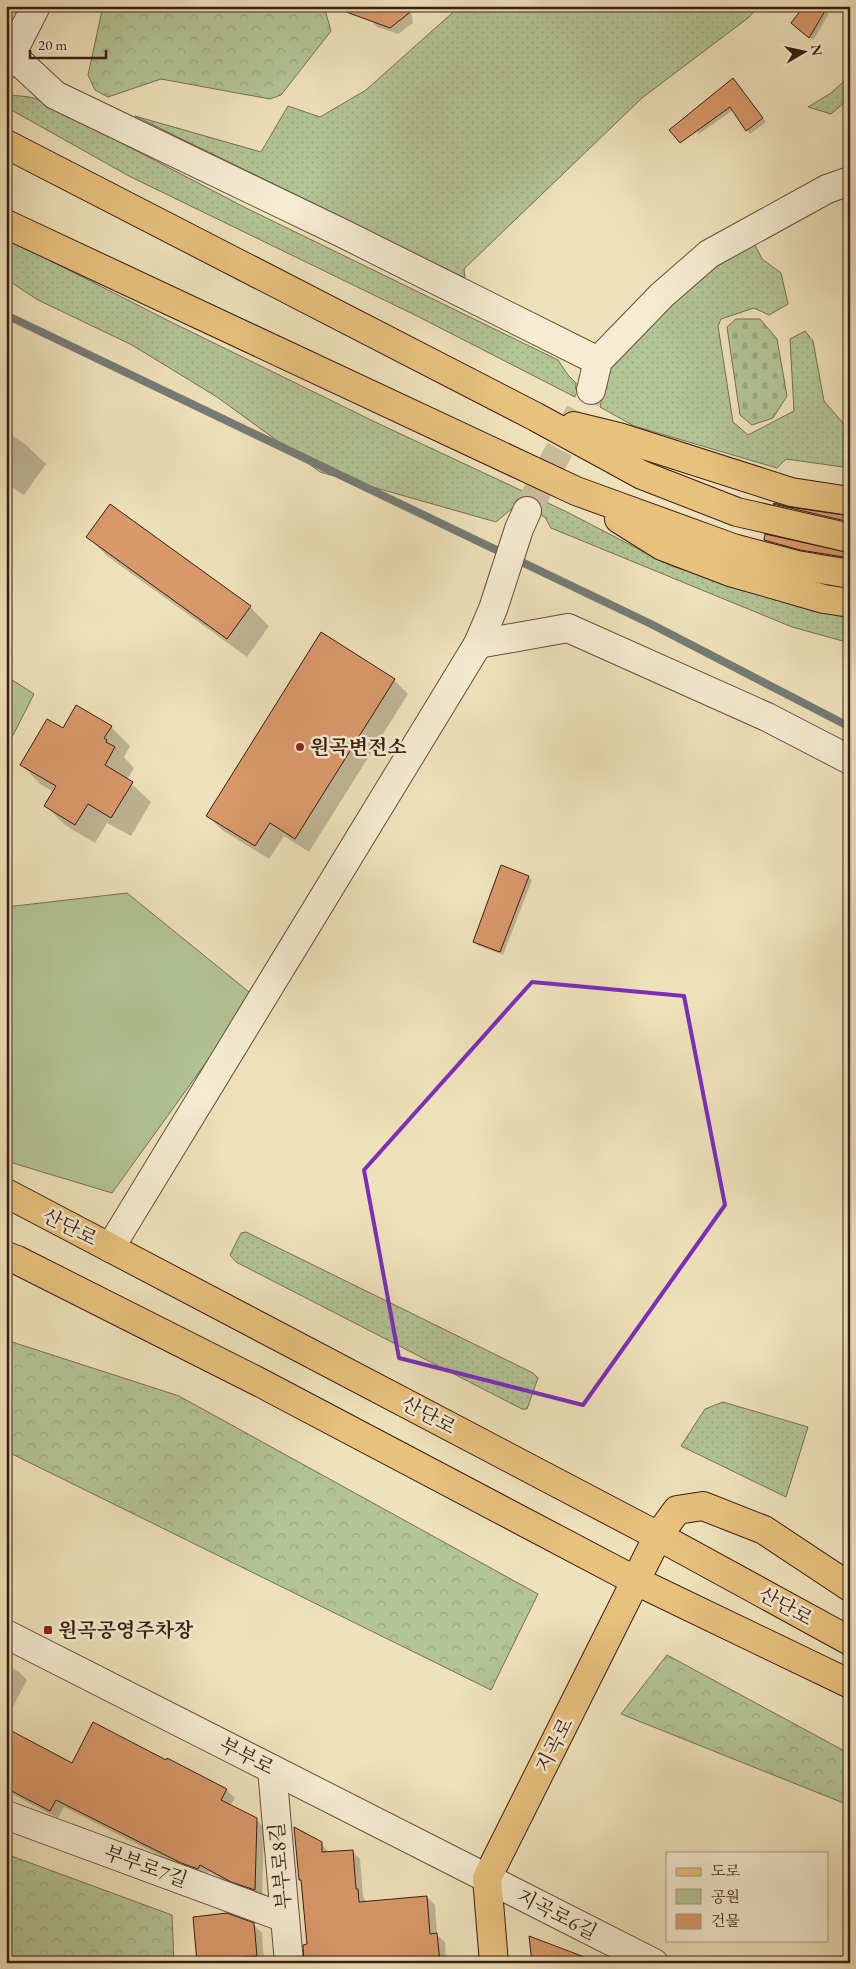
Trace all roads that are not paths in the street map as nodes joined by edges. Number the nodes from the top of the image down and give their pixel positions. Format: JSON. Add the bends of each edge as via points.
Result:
{"nodes":[{"id":1,"x":36,"y":6,"type":"edge"},
{"id":2,"x":9,"y":60,"type":"edge"},
{"id":3,"x":6,"y":144,"type":"edge"},
{"id":4,"x":850,"y":181,"type":"edge"},
{"id":5,"x":6,"y":224,"type":"edge"},
{"id":6,"x":598,"y":361,"type":"junction"},
{"id":7,"x":591,"y":390,"type":"tunnel mouth"},
{"id":8,"x":536,"y":417,"type":"junction"},
{"id":9,"x":576,"y":491,"type":"junction"},
{"id":10,"x":850,"y":501,"type":"edge"},
{"id":11,"x":523,"y":520,"type":"tunnel mouth"},
{"id":12,"x":850,"y":538,"type":"edge"},
{"id":13,"x":850,"y":574,"type":"edge"},
{"id":14,"x":850,"y":603,"type":"edge"},
{"id":15,"x":478,"y":644,"type":"junction"},
{"id":16,"x":850,"y":760,"type":"edge"},
{"id":17,"x":6,"y":1194,"type":"edge"},
{"id":18,"x":110,"y":1248,"type":"junction"},
{"id":19,"x":6,"y":1256,"type":"edge"},
{"id":20,"x":658,"y":1536,"type":"junction"},
{"id":21,"x":636,"y":1581,"type":"junction"},
{"id":22,"x":850,"y":1587,"type":"edge"},
{"id":23,"x":6,"y":1634,"type":"edge"},
{"id":24,"x":849,"y":1640,"type":"edge"},
{"id":25,"x":843,"y":1682,"type":"edge"},
{"id":26,"x":272,"y":1769,"type":"junction"},
{"id":27,"x":6,"y":1815,"type":"edge"},
{"id":28,"x":487,"y":1878,"type":"junction"},
{"id":29,"x":285,"y":1918,"type":"junction"},
{"id":30,"x":289,"y":1963,"type":"edge"},
{"id":31,"x":494,"y":1963,"type":"edge"},
{"id":32,"x":654,"y":1963,"type":"edge"}],
"edges":[{"from":1,"to":2,"type":"street"},
{"from":2,"to":6,"type":"street","via":[[55,94]]},
{"from":3,"to":8,"type":"main road"},
{"from":4,"to":6,"type":"street","via":[[827,189],[709,254],[662,295]]},
{"from":5,"to":9,"type":"main road"},
{"from":6,"to":7,"type":"street"},
{"from":8,"to":10,"type":"main road","via":[[619,437],[791,492]]},
{"from":8,"to":12,"type":"main road","via":[[642,475],[736,512]]},
{"from":9,"to":13,"type":"main road","via":[[733,548],[797,565]]},
{"from":9,"to":14,"type":"main road","via":[[662,546],[730,572],[824,599]]},
{"from":11,"to":15,"type":"street"},
{"from":15,"to":16,"type":"street","via":[[568,628],[767,717]]},
{"from":15,"to":18,"type":"street"},
{"from":17,"to":18,"type":"main road","name":"산단로"},
{"from":18,"to":20,"type":"main road","name":"산단로"},
{"from":19,"to":21,"type":"main road","name":"산단로","via":[[257,1381]]},
{"from":20,"to":21,"type":"main road","name":"지곡로"},
{"from":20,"to":22,"type":"main road","name":"지곡로","via":[[677,1510],[703,1506],[764,1530]]},
{"from":20,"to":24,"type":"main road","name":"산단로"},
{"from":21,"to":25,"type":"main road","name":"산단로"},
{"from":21,"to":28,"type":"main road","name":"지곡로"},
{"from":23,"to":26,"type":"street","name":"부부로"},
{"from":26,"to":28,"type":"street","name":"부부로"},
{"from":26,"to":29,"type":"street","name":"부부로8길"},
{"from":27,"to":29,"type":"street","name":"부부로7길"},
{"from":28,"to":31,"type":"main road"},
{"from":28,"to":32,"type":"street","name":"지곡로6길"},
{"from":29,"to":30,"type":"street","name":"부부로8길"}]}
